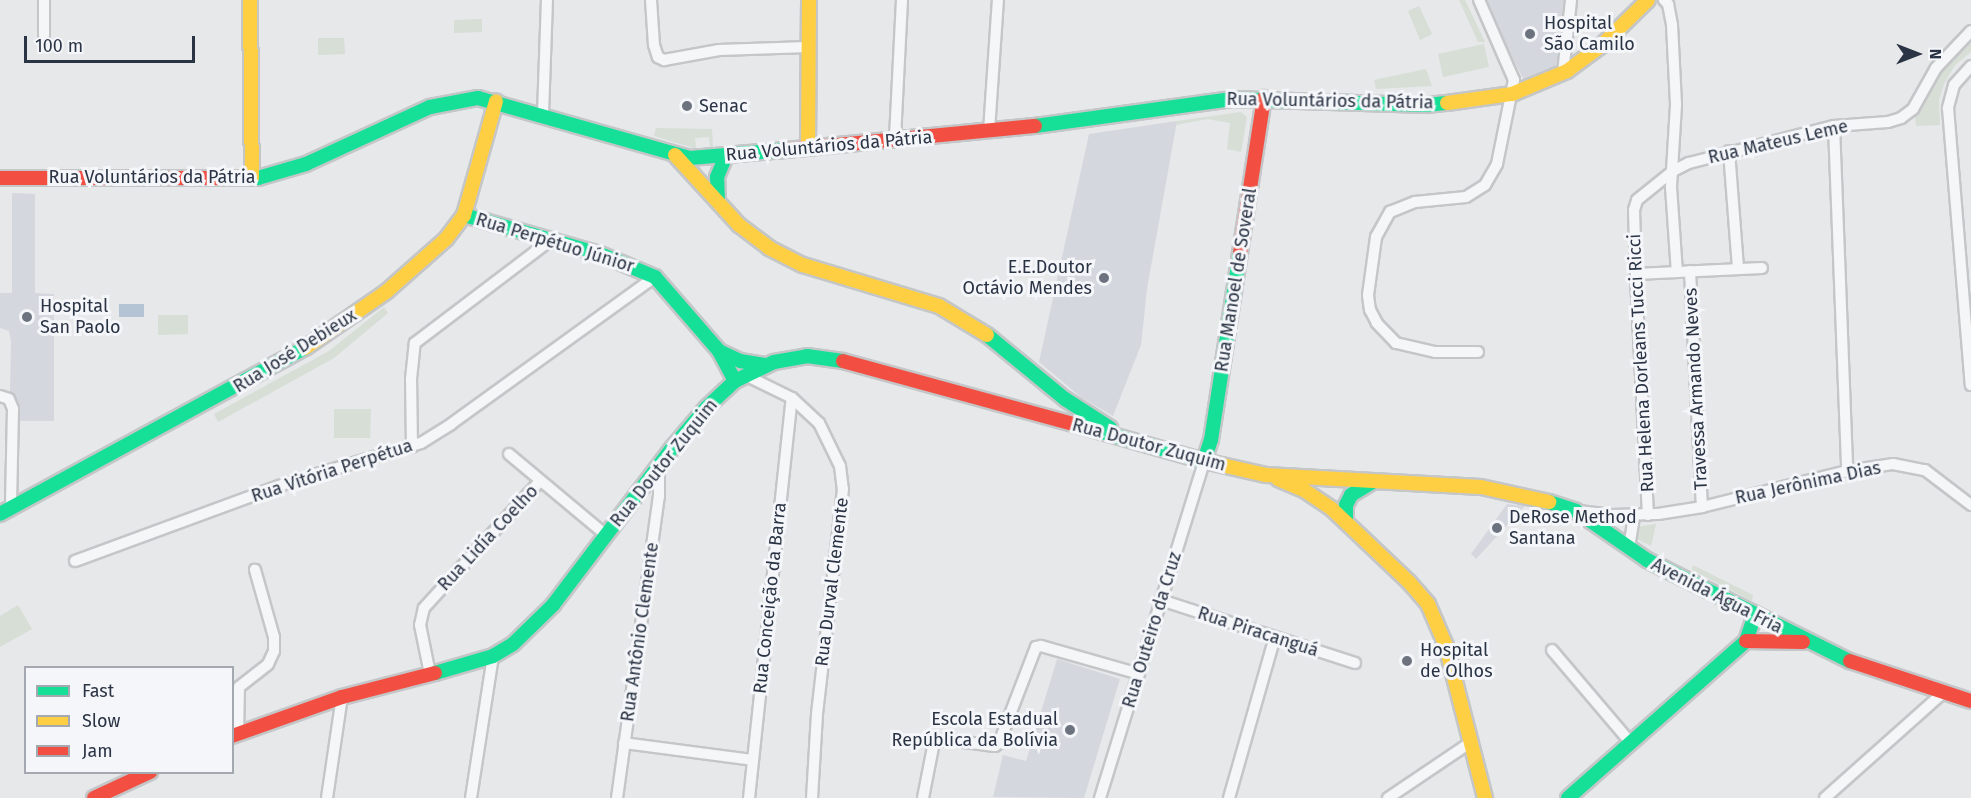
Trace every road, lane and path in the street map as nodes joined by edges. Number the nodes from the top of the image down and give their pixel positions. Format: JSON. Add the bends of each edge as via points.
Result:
{"nodes":[{"id":1,"x":44,"y":0,"type":"edge"},
{"id":2,"x":547,"y":0,"type":"edge"},
{"id":3,"x":651,"y":0,"type":"edge"},
{"id":4,"x":809,"y":0,"type":"edge"},
{"id":5,"x":902,"y":0,"type":"edge"},
{"id":6,"x":998,"y":0,"type":"edge"},
{"id":7,"x":1479,"y":0,"type":"edge"},
{"id":8,"x":1571,"y":0,"type":"edge"},
{"id":9,"x":1648,"y":0,"type":"edge"},
{"id":10,"x":1664,"y":0,"type":"edge"},
{"id":11,"x":249,"y":1,"type":"edge"},
{"id":12,"x":1971,"y":31,"type":"edge"},
{"id":13,"x":44,"y":35,"type":"dead end"},
{"id":14,"x":808,"y":46,"type":"junction"},
{"id":15,"x":1971,"y":66,"type":"edge"},
{"id":16,"x":1563,"y":73,"type":"junction"},
{"id":17,"x":1512,"y":94,"type":"junction"},
{"id":18,"x":1264,"y":98,"type":"junction"},
{"id":19,"x":496,"y":101,"type":"junction"},
{"id":20,"x":543,"y":114,"type":"junction"},
{"id":21,"x":1834,"y":126,"type":"junction"},
{"id":22,"x":989,"y":132,"type":"junction"},
{"id":23,"x":895,"y":138,"type":"junction"},
{"id":24,"x":808,"y":146,"type":"junction"},
{"id":25,"x":1729,"y":151,"type":"junction"},
{"id":26,"x":675,"y":155,"type":"junction"},
{"id":27,"x":726,"y":156,"type":"junction"},
{"id":28,"x":1672,"y":171,"type":"junction"},
{"id":29,"x":0,"y":178,"type":"edge"},
{"id":30,"x":252,"y":178,"type":"junction"},
{"id":31,"x":718,"y":202,"type":"junction"},
{"id":32,"x":1634,"y":210,"type":"joint"},
{"id":33,"x":464,"y":215,"type":"junction"},
{"id":34,"x":552,"y":239,"type":"junction"},
{"id":35,"x":1762,"y":268,"type":"dead end"},
{"id":36,"x":1738,"y":269,"type":"junction"},
{"id":37,"x":1677,"y":272,"type":"junction"},
{"id":38,"x":1690,"y":272,"type":"junction"},
{"id":39,"x":1636,"y":274,"type":"junction"},
{"id":40,"x":655,"y":277,"type":"junction"},
{"id":41,"x":1966,"y":288,"type":"edge"},
{"id":42,"x":719,"y":351,"type":"junction"},
{"id":43,"x":1478,"y":352,"type":"dead end"},
{"id":44,"x":766,"y":365,"type":"junction"},
{"id":45,"x":740,"y":378,"type":"junction"},
{"id":46,"x":1971,"y":385,"type":"edge"},
{"id":47,"x":0,"y":396,"type":"edge"},
{"id":48,"x":792,"y":398,"type":"junction"},
{"id":49,"x":1118,"y":437,"type":"junction"},
{"id":50,"x":412,"y":447,"type":"junction"},
{"id":51,"x":509,"y":454,"type":"dead end"},
{"id":52,"x":1204,"y":461,"type":"junction"},
{"id":53,"x":659,"y":465,"type":"junction"},
{"id":54,"x":1847,"y":471,"type":"junction"},
{"id":55,"x":1266,"y":475,"type":"junction"},
{"id":56,"x":1354,"y":479,"type":"joint"},
{"id":57,"x":1374,"y":480,"type":"junction"},
{"id":58,"x":540,"y":481,"type":"junction"},
{"id":59,"x":1971,"y":505,"type":"edge"},
{"id":60,"x":1702,"y":507,"type":"junction"},
{"id":61,"x":6,"y":511,"type":"edge"},
{"id":62,"x":1576,"y":511,"type":"junction"},
{"id":63,"x":1648,"y":515,"type":"junction"},
{"id":64,"x":1634,"y":516,"type":"junction"},
{"id":65,"x":1346,"y":522,"type":"junction"},
{"id":66,"x":606,"y":535,"type":"junction"},
{"id":67,"x":1629,"y":549,"type":"junction"},
{"id":68,"x":75,"y":561,"type":"dead end"},
{"id":69,"x":255,"y":570,"type":"dead end"},
{"id":70,"x":1161,"y":600,"type":"junction"},
{"id":71,"x":1755,"y":615,"type":"junction"},
{"id":72,"x":1275,"y":637,"type":"junction"},
{"id":73,"x":1746,"y":641,"type":"junction"},
{"id":74,"x":1808,"y":642,"type":"junction"},
{"id":75,"x":1552,"y":650,"type":"dead end"},
{"id":76,"x":493,"y":656,"type":"junction"},
{"id":77,"x":1355,"y":663,"type":"dead end"},
{"id":78,"x":430,"y":674,"type":"junction"},
{"id":79,"x":1138,"y":674,"type":"junction"},
{"id":80,"x":1943,"y":693,"type":"junction"},
{"id":81,"x":342,"y":697,"type":"junction"},
{"id":82,"x":1971,"y":701,"type":"edge"},
{"id":83,"x":235,"y":735,"type":"edge"},
{"id":84,"x":1471,"y":742,"type":"junction"},
{"id":85,"x":1630,"y":742,"type":"junction"},
{"id":86,"x":624,"y":743,"type":"junction"},
{"id":87,"x":753,"y":760,"type":"junction"},
{"id":88,"x":146,"y":774,"type":"edge"},
{"id":89,"x":94,"y":798,"type":"edge"},
{"id":90,"x":327,"y":798,"type":"edge"},
{"id":91,"x":471,"y":798,"type":"edge"},
{"id":92,"x":617,"y":798,"type":"edge"},
{"id":93,"x":749,"y":798,"type":"edge"},
{"id":94,"x":812,"y":798,"type":"edge"},
{"id":95,"x":923,"y":798,"type":"edge"},
{"id":96,"x":1100,"y":798,"type":"edge"},
{"id":97,"x":1229,"y":798,"type":"edge"},
{"id":98,"x":1388,"y":798,"type":"edge"},
{"id":99,"x":1485,"y":798,"type":"edge"},
{"id":100,"x":1568,"y":798,"type":"edge"},
{"id":101,"x":1825,"y":798,"type":"edge"}],
"edges":[{"from":1,"to":13,"type":"street"},
{"from":2,"to":20,"type":"street"},
{"from":3,"to":14,"type":"street","via":[[655,53],[664,60],[719,50]]},
{"from":4,"to":14,"type":"main road"},
{"from":5,"to":23,"type":"street"},
{"from":6,"to":22,"type":"street"},
{"from":7,"to":17,"type":"street","via":[[1512,73]]},
{"from":8,"to":16,"type":"street"},
{"from":9,"to":16,"type":"main road","name":"Rua Voluntários da Pátria","via":[[1602,45]]},
{"from":10,"to":28,"type":"street","via":[[1672,25],[1676,105]]},
{"from":11,"to":30,"type":"main road"},
{"from":12,"to":21,"type":"street","name":"Rua Mateus Leme","via":[[1936,68],[1913,109],[1901,118]]},
{"from":14,"to":24,"type":"main road"},
{"from":15,"to":41,"type":"street","via":[[1954,85],[1948,108]]},
{"from":16,"to":17,"type":"main road","name":"Rua Voluntários da Pátria"},
{"from":17,"to":18,"type":"main road","name":"Rua Voluntários da Pátria","via":[[1426,105]]},
{"from":17,"to":43,"type":"street","via":[[1502,148],[1485,185],[1466,197],[1415,202],[1390,212],[1376,237],[1369,272],[1370,310],[1396,343],[1435,352]]},
{"from":18,"to":22,"type":"main road","name":"Rua Voluntários da Pátria","via":[[1214,100]]},
{"from":18,"to":52,"type":"main road","name":"Rua Manoel de Soveral"},
{"from":19,"to":20,"type":"main road","name":"Rua Voluntários da Pátria"},
{"from":19,"to":30,"type":"main road","name":"Rua Voluntários da Pátria","via":[[478,98],[430,107],[293,169]]},
{"from":19,"to":33,"type":"main road","name":"Rua José Debieux"},
{"from":20,"to":26,"type":"main road","name":"Rua Voluntários da Pátria"},
{"from":21,"to":25,"type":"street","name":"Rua Mateus Leme"},
{"from":21,"to":54,"type":"street"},
{"from":22,"to":23,"type":"main road","name":"Rua Voluntários da Pátria"},
{"from":23,"to":24,"type":"main road","name":"Rua Voluntários da Pátria"},
{"from":24,"to":27,"type":"main road","name":"Rua Voluntários da Pátria"},
{"from":25,"to":28,"type":"street","name":"Rua Mateus Leme"},
{"from":25,"to":36,"type":"street"},
{"from":26,"to":27,"type":"main road","name":"Rua Voluntários da Pátria"},
{"from":26,"to":31,"type":"main road"},
{"from":27,"to":31,"type":"main road","via":[[717,177]]},
{"from":28,"to":32,"type":"street","name":"Rua Mateus Leme","via":[[1637,200]]},
{"from":28,"to":37,"type":"street"},
{"from":29,"to":30,"type":"main road","name":"Rua Voluntários da Pátria"},
{"from":31,"to":49,"type":"main road","via":[[752,236],[784,257],[916,297],[968,322],[1065,399],[1113,429]]},
{"from":32,"to":39,"type":"street","name":"Rua Helena Dorleans Tucci Ricci"},
{"from":33,"to":34,"type":"main road","name":"Rua Perpétuo Júnior"},
{"from":33,"to":61,"type":"main road","name":"Rua José Debieux","via":[[446,239],[386,292],[319,339],[202,407]]},
{"from":34,"to":40,"type":"main road","name":"Rua Perpétuo Júnior","via":[[626,263]]},
{"from":34,"to":50,"type":"street","via":[[415,343]]},
{"from":35,"to":36,"type":"street"},
{"from":36,"to":38,"type":"street"},
{"from":37,"to":38,"type":"street"},
{"from":37,"to":39,"type":"street"},
{"from":38,"to":60,"type":"street","name":"Travessa Armando Neves"},
{"from":39,"to":63,"type":"street","name":"Rua Helena Dorleans Tucci Ricci"},
{"from":40,"to":42,"type":"main road","name":"Rua Perpétuo Júnior"},
{"from":40,"to":50,"type":"street","name":"Rua Vitória Perpétua","via":[[452,424]]},
{"from":41,"to":46,"type":"street"},
{"from":42,"to":44,"type":"main road","via":[[740,361]]},
{"from":42,"to":45,"type":"main road","name":"Rua Perpétuo Júnior"},
{"from":44,"to":45,"type":"main road","name":"Rua Doutor Zuquim"},
{"from":44,"to":49,"type":"main road","name":"Rua Doutor Zuquim","via":[[807,356],[842,360]]},
{"from":45,"to":48,"type":"street","name":"Rua Durval Clemente"},
{"from":45,"to":53,"type":"main road","name":"Rua Doutor Zuquim","via":[[707,407]]},
{"from":47,"to":61,"type":"street","via":[[9,399],[13,409]]},
{"from":48,"to":87,"type":"street","name":"Rua Conceição da Barra"},
{"from":48,"to":94,"type":"street","name":"Rua Durval Clemente","via":[[819,423],[831,444],[840,466],[843,489],[817,714]]},
{"from":49,"to":52,"type":"main road","name":"Rua Doutor Zuquim"},
{"from":50,"to":68,"type":"street","name":"Rua Vitória Perpétua","via":[[290,482]]},
{"from":51,"to":58,"type":"street"},
{"from":52,"to":55,"type":"main road","name":"Rua Doutor Zuquim"},
{"from":52,"to":70,"type":"street","name":"Rua Outeiro da Cruz"},
{"from":53,"to":66,"type":"main road","name":"Rua Doutor Zuquim"},
{"from":53,"to":86,"type":"street","name":"Rua Antônio Clemente","via":[[659,496]]},
{"from":54,"to":59,"type":"street","name":"Rua Jerônima Dias","via":[[1893,464],[1918,467]]},
{"from":54,"to":60,"type":"street","name":"Rua Jerônima Dias"},
{"from":55,"to":56,"type":"main road","name":"Rua Doutor Zuquim"},
{"from":55,"to":65,"type":"main road","via":[[1312,495]]},
{"from":56,"to":57,"type":"main road","name":"Avenida Água Fria"},
{"from":57,"to":62,"type":"main road","name":"Avenida Água Fria","via":[[1498,489]]},
{"from":57,"to":65,"type":"main road","via":[[1351,495],[1346,505]]},
{"from":58,"to":66,"type":"street","name":"Rua Lidía Coelho"},
{"from":58,"to":78,"type":"street","name":"Rua Lidía Coelho","via":[[424,608],[420,625]]},
{"from":60,"to":63,"type":"street","name":"Rua Jerônima Dias"},
{"from":62,"to":64,"type":"street","name":"Rua Jerônima Dias"},
{"from":62,"to":67,"type":"main road","name":"Avenida Água Fria"},
{"from":63,"to":64,"type":"street","name":"Rua Jerônima Dias"},
{"from":64,"to":67,"type":"street"},
{"from":65,"to":84,"type":"main road","via":[[1428,604],[1446,646]]},
{"from":66,"to":76,"type":"main road","name":"Rua Doutor Zuquim","via":[[541,619]]},
{"from":67,"to":71,"type":"main road","name":"Avenida Água Fria"},
{"from":69,"to":83,"type":"street","via":[[274,637],[274,651],[268,664],[239,687]]},
{"from":70,"to":72,"type":"street","name":"Rua Piracanguá"},
{"from":70,"to":79,"type":"street","name":"Rua Outeiro da Cruz"},
{"from":71,"to":73,"type":"main road"},
{"from":71,"to":74,"type":"main road","name":"Avenida Água Fria"},
{"from":72,"to":77,"type":"street","name":"Rua Piracanguá"},
{"from":72,"to":97,"type":"street"},
{"from":73,"to":74,"type":"main road","name":"Avenida Água Fria"},
{"from":73,"to":85,"type":"main road"},
{"from":74,"to":80,"type":"main road","name":"Avenida Água Fria"},
{"from":75,"to":85,"type":"street"},
{"from":76,"to":78,"type":"main road","name":"Rua Doutor Zuquim"},
{"from":76,"to":91,"type":"street"},
{"from":78,"to":81,"type":"main road","name":"Rua Doutor Zuquim"},
{"from":79,"to":95,"type":"street","via":[[1036,647],[999,743],[995,746],[934,742]]},
{"from":79,"to":96,"type":"street","name":"Rua Outeiro da Cruz"},
{"from":80,"to":82,"type":"main road","name":"Avenida Água Fria"},
{"from":80,"to":101,"type":"street"},
{"from":81,"to":83,"type":"main road","name":"Rua Doutor Zuquim"},
{"from":81,"to":90,"type":"street"},
{"from":84,"to":98,"type":"street"},
{"from":84,"to":99,"type":"main road"},
{"from":85,"to":100,"type":"main road"},
{"from":86,"to":87,"type":"street"},
{"from":86,"to":92,"type":"street","name":"Rua Antônio Clemente"},
{"from":87,"to":93,"type":"street","name":"Rua Conceição da Barra"},
{"from":88,"to":89,"type":"main road"}]}
